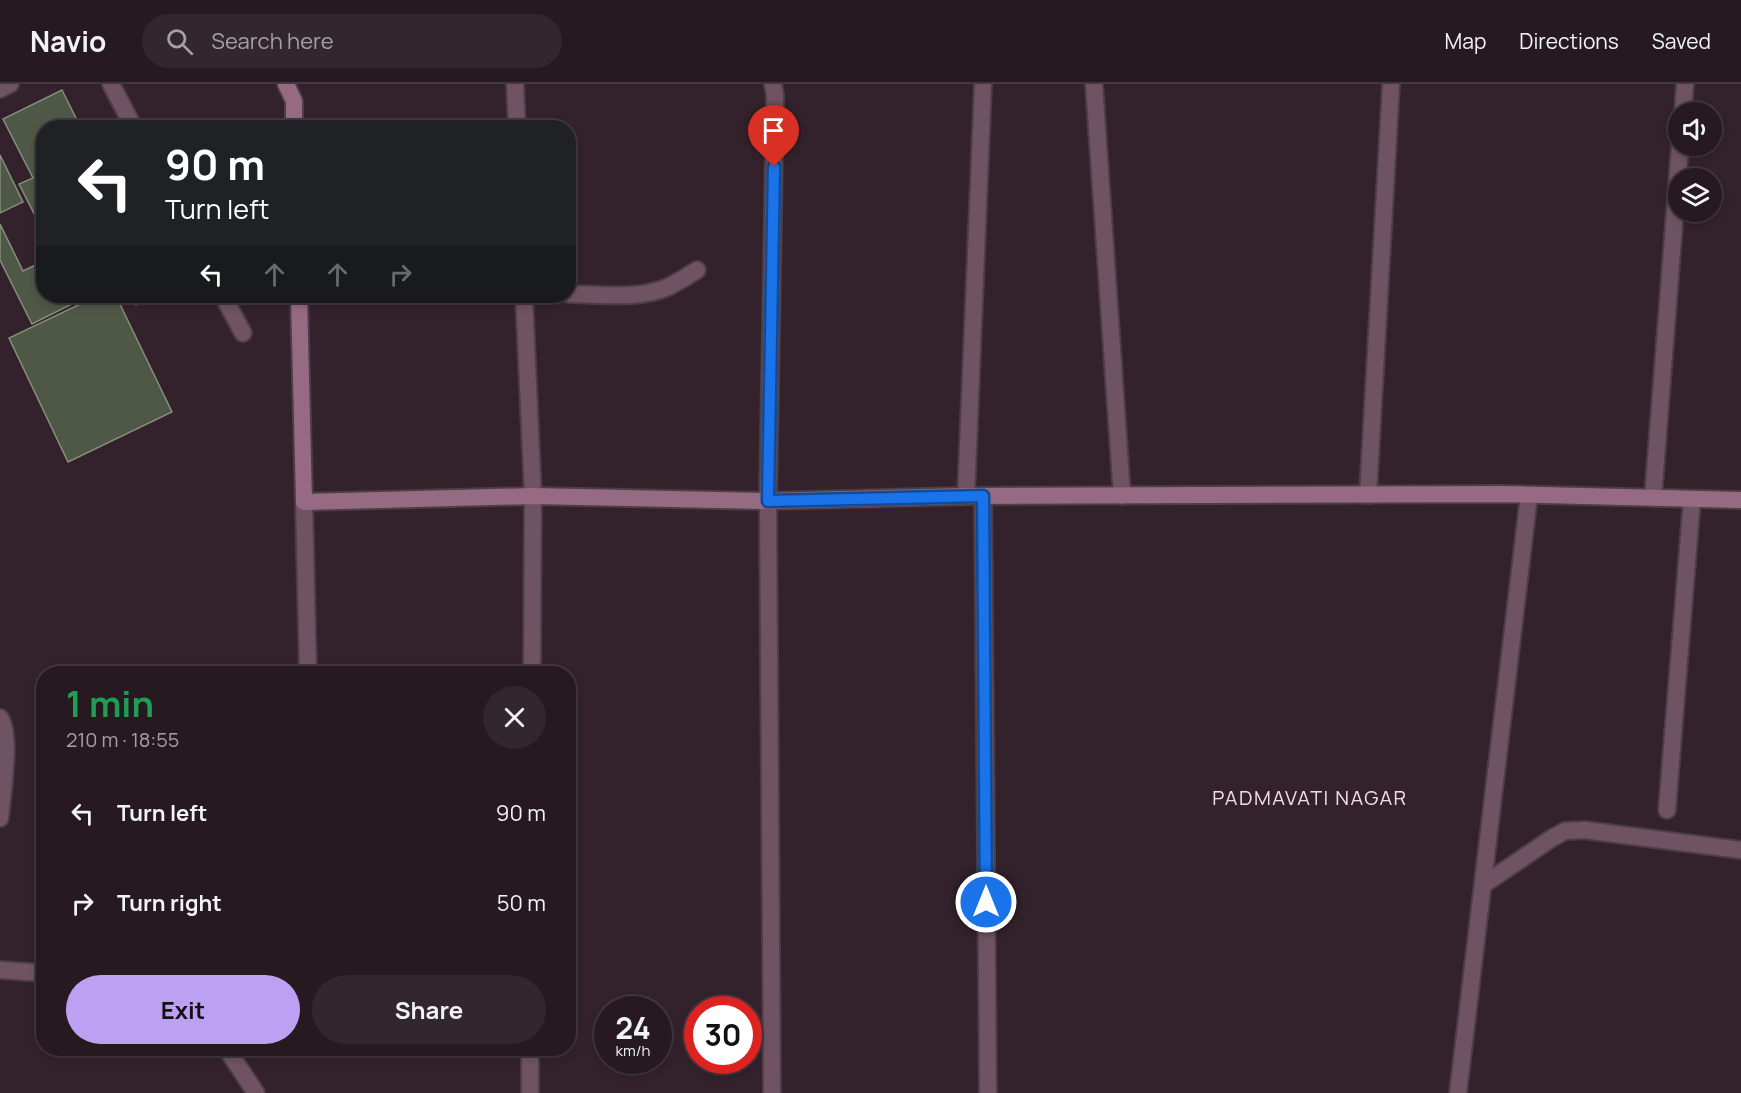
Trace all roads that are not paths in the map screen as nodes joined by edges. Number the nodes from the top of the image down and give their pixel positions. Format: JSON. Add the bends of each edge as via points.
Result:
{"nodes":[{"id":1,"x":10,"y":84,"type":"edge"},
{"id":2,"x":111,"y":84,"type":"edge"},
{"id":3,"x":286,"y":84,"type":"edge"},
{"id":4,"x":515,"y":84,"type":"edge"},
{"id":5,"x":773,"y":84,"type":"edge"},
{"id":6,"x":983,"y":84,"type":"edge"},
{"id":7,"x":1094,"y":84,"type":"edge"},
{"id":8,"x":1391,"y":84,"type":"edge"},
{"id":9,"x":1685,"y":84,"type":"edge"},
{"id":10,"x":0,"y":89,"type":"edge"},
{"id":11,"x":1684,"y":102,"type":"edge"},
{"id":12,"x":130,"y":120,"type":"edge"},
{"id":13,"x":294,"y":120,"type":"edge"},
{"id":14,"x":517,"y":120,"type":"edge"},
{"id":15,"x":1679,"y":156,"type":"edge"},
{"id":16,"x":697,"y":270,"type":"dead end"},
{"id":17,"x":576,"y":294,"type":"edge"},
{"id":18,"x":227,"y":303,"type":"edge"},
{"id":19,"x":298,"y":303,"type":"edge"},
{"id":20,"x":524,"y":303,"type":"edge"},
{"id":21,"x":243,"y":333,"type":"dead end"},
{"id":22,"x":1368,"y":495,"type":"junction"},
{"id":23,"x":1529,"y":495,"type":"junction"},
{"id":24,"x":533,"y":496,"type":"junction"},
{"id":25,"x":966,"y":496,"type":"junction"},
{"id":26,"x":983,"y":496,"type":"junction"},
{"id":27,"x":1122,"y":496,"type":"junction"},
{"id":28,"x":1653,"y":498,"type":"junction"},
{"id":29,"x":1692,"y":499,"type":"junction"},
{"id":30,"x":1741,"y":500,"type":"edge"},
{"id":31,"x":768,"y":501,"type":"junction"},
{"id":32,"x":304,"y":502,"type":"junction"},
{"id":33,"x":308,"y":666,"type":"edge"},
{"id":34,"x":532,"y":666,"type":"edge"},
{"id":35,"x":0,"y":718,"type":"edge"},
{"id":36,"x":1667,"y":810,"type":"dead end"},
{"id":37,"x":0,"y":818,"type":"edge"},
{"id":38,"x":1741,"y":850,"type":"edge"},
{"id":39,"x":1483,"y":885,"type":"junction"},
{"id":40,"x":0,"y":970,"type":"edge"},
{"id":41,"x":36,"y":972,"type":"edge"},
{"id":42,"x":231,"y":1056,"type":"edge"},
{"id":43,"x":530,"y":1056,"type":"edge"},
{"id":44,"x":256,"y":1093,"type":"edge"},
{"id":45,"x":530,"y":1093,"type":"edge"},
{"id":46,"x":772,"y":1093,"type":"edge"},
{"id":47,"x":988,"y":1093,"type":"edge"},
{"id":48,"x":1458,"y":1093,"type":"edge"}],
"edges":[{"from":1,"to":10,"type":"street"},
{"from":2,"to":12,"type":"street"},
{"from":3,"to":13,"type":"main road","via":[[294,101]]},
{"from":4,"to":14,"type":"street"},
{"from":5,"to":31,"type":"street"},
{"from":6,"to":25,"type":"street"},
{"from":7,"to":27,"type":"street"},
{"from":8,"to":22,"type":"street"},
{"from":9,"to":11,"type":"street"},
{"from":15,"to":28,"type":"street"},
{"from":16,"to":17,"type":"street","via":[[652,292]]},
{"from":18,"to":21,"type":"street"},
{"from":19,"to":32,"type":"main road"},
{"from":20,"to":24,"type":"street"},
{"from":22,"to":23,"type":"main road"},
{"from":22,"to":27,"type":"main road"},
{"from":23,"to":28,"type":"main road"},
{"from":23,"to":39,"type":"street"},
{"from":24,"to":31,"type":"main road"},
{"from":24,"to":32,"type":"main road"},
{"from":24,"to":34,"type":"street"},
{"from":25,"to":26,"type":"main road"},
{"from":25,"to":31,"type":"main road"},
{"from":26,"to":27,"type":"main road"},
{"from":26,"to":47,"type":"street"},
{"from":28,"to":29,"type":"main road"},
{"from":29,"to":30,"type":"main road"},
{"from":29,"to":36,"type":"street"},
{"from":31,"to":46,"type":"street"},
{"from":32,"to":33,"type":"street"},
{"from":35,"to":37,"type":"street","via":[[6,741]]},
{"from":38,"to":39,"type":"street","via":[[1584,830],[1565,831]]},
{"from":39,"to":48,"type":"street"},
{"from":40,"to":41,"type":"street"},
{"from":42,"to":44,"type":"street"},
{"from":43,"to":45,"type":"street"}]}
